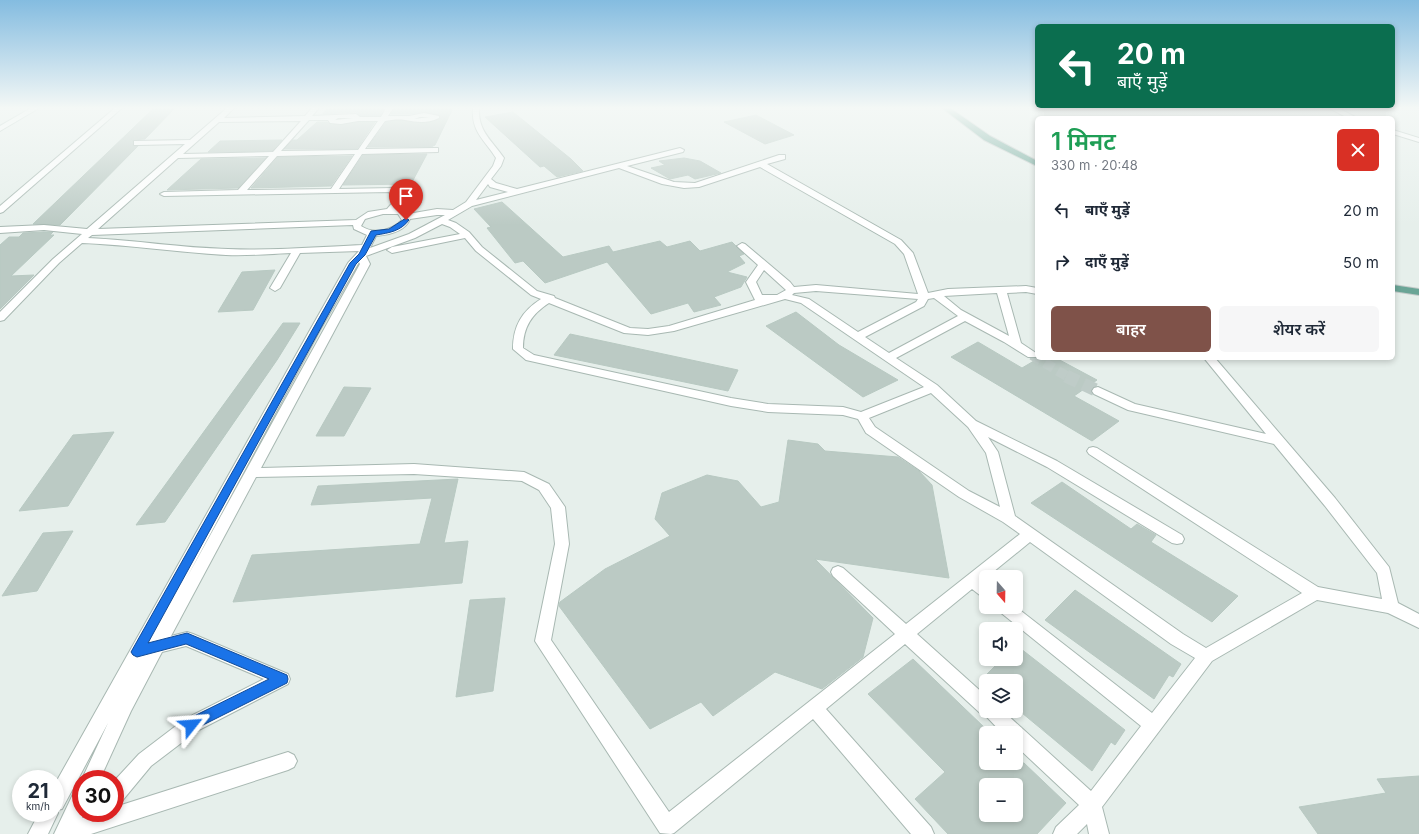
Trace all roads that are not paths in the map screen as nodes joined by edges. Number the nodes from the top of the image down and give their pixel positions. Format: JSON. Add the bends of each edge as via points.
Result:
{"nodes":[{"id":1,"x":74,"y":147,"type":"edge"},
{"id":2,"x":186,"y":147,"type":"edge"},
{"id":3,"x":281,"y":147,"type":"edge"},
{"id":4,"x":363,"y":147,"type":"edge"},
{"id":5,"x":493,"y":147,"type":"edge"},
{"id":6,"x":1004,"y":147,"type":"edge"},
{"id":7,"x":435,"y":150,"type":"dead end"},
{"id":8,"x":680,"y":150,"type":"dead end"},
{"id":9,"x":360,"y":152,"type":"junction"},
{"id":10,"x":275,"y":154,"type":"junction"},
{"id":11,"x":176,"y":156,"type":"junction"},
{"id":12,"x":782,"y":157,"type":"dead end"},
{"id":13,"x":1035,"y":163,"type":"edge"},
{"id":14,"x":761,"y":164,"type":"junction"},
{"id":15,"x":619,"y":166,"type":"junction"},
{"id":16,"x":488,"y":180,"type":"junction"},
{"id":17,"x":333,"y":191,"type":"junction"},
{"id":18,"x":519,"y":192,"type":"junction"},
{"id":19,"x":240,"y":193,"type":"junction"},
{"id":20,"x":164,"y":194,"type":"dead end"},
{"id":21,"x":469,"y":204,"type":"junction"},
{"id":22,"x":0,"y":210,"type":"edge"},
{"id":23,"x":389,"y":211,"type":"junction"},
{"id":24,"x":456,"y":212,"type":"junction"},
{"id":25,"x":406,"y":217,"type":"junction"},
{"id":26,"x":441,"y":221,"type":"junction"},
{"id":27,"x":358,"y":222,"type":"junction"},
{"id":28,"x":0,"y":230,"type":"edge"},
{"id":29,"x":88,"y":232,"type":"junction"},
{"id":30,"x":373,"y":233,"type":"junction"},
{"id":31,"x":466,"y":234,"type":"junction"},
{"id":32,"x":81,"y":240,"type":"junction"},
{"id":33,"x":742,"y":246,"type":"dead end"},
{"id":34,"x":296,"y":250,"type":"junction"},
{"id":35,"x":364,"y":251,"type":"junction"},
{"id":36,"x":763,"y":265,"type":"junction"},
{"id":37,"x":275,"y":288,"type":"dead end"},
{"id":38,"x":1395,"y":288,"type":"edge"},
{"id":39,"x":1001,"y":290,"type":"junction"},
{"id":40,"x":1035,"y":291,"type":"edge"},
{"id":41,"x":1419,"y":292,"type":"edge"},
{"id":42,"x":789,"y":293,"type":"junction"},
{"id":43,"x":936,"y":294,"type":"junction"},
{"id":44,"x":924,"y":297,"type":"junction"},
{"id":45,"x":550,"y":298,"type":"junction"},
{"id":46,"x":770,"y":299,"type":"junction"},
{"id":47,"x":966,"y":316,"type":"junction"},
{"id":48,"x":0,"y":318,"type":"edge"},
{"id":49,"x":856,"y":337,"type":"junction"},
{"id":50,"x":1016,"y":343,"type":"junction"},
{"id":51,"x":1032,"y":355,"type":"tunnel mouth"},
{"id":52,"x":888,"y":358,"type":"junction"},
{"id":53,"x":1211,"y":360,"type":"edge"},
{"id":54,"x":932,"y":388,"type":"junction"},
{"id":55,"x":1098,"y":391,"type":"tunnel mouth"},
{"id":56,"x":862,"y":416,"type":"junction"},
{"id":57,"x":972,"y":424,"type":"junction"},
{"id":58,"x":1279,"y":441,"type":"junction"},
{"id":59,"x":1093,"y":452,"type":"dead end"},
{"id":60,"x":250,"y":473,"type":"junction"},
{"id":61,"x":1008,"y":518,"type":"junction"},
{"id":62,"x":1030,"y":534,"type":"junction"},
{"id":63,"x":1177,"y":539,"type":"dead end"},
{"id":64,"x":838,"y":572,"type":"dead end"},
{"id":65,"x":972,"y":581,"type":"junction"},
{"id":66,"x":979,"y":586,"type":"edge"},
{"id":67,"x":1315,"y":593,"type":"junction"},
{"id":68,"x":1391,"y":607,"type":"junction"},
{"id":69,"x":1014,"y":614,"type":"edge"},
{"id":70,"x":1419,"y":621,"type":"edge"},
{"id":71,"x":907,"y":634,"type":"junction"},
{"id":72,"x":158,"y":646,"type":"junction"},
{"id":73,"x":137,"y":652,"type":"junction"},
{"id":74,"x":1206,"y":656,"type":"junction"},
{"id":75,"x":979,"y":701,"type":"edge"},
{"id":76,"x":814,"y":708,"type":"junction"},
{"id":77,"x":998,"y":718,"type":"edge"},
{"id":78,"x":1154,"y":725,"type":"junction"},
{"id":79,"x":1007,"y":726,"type":"edge"},
{"id":80,"x":1023,"y":741,"type":"edge"},
{"id":81,"x":288,"y":761,"type":"dead end"},
{"id":82,"x":94,"y":770,"type":"edge"},
{"id":83,"x":124,"y":784,"type":"edge"},
{"id":84,"x":64,"y":786,"type":"edge"},
{"id":85,"x":1092,"y":805,"type":"junction"},
{"id":86,"x":124,"y":811,"type":"edge"},
{"id":87,"x":72,"y":818,"type":"edge"},
{"id":88,"x":44,"y":822,"type":"edge"},
{"id":89,"x":89,"y":822,"type":"edge"},
{"id":90,"x":667,"y":830,"type":"edge"},
{"id":91,"x":38,"y":834,"type":"edge"},
{"id":92,"x":64,"y":834,"type":"edge"},
{"id":93,"x":924,"y":834,"type":"edge"},
{"id":94,"x":1063,"y":834,"type":"edge"},
{"id":95,"x":1099,"y":834,"type":"edge"}],
"edges":[{"from":1,"to":22,"type":"street"},
{"from":2,"to":11,"type":"street"},
{"from":3,"to":10,"type":"street"},
{"from":4,"to":9,"type":"street"},
{"from":5,"to":16,"type":"street","via":[[500,158],[498,166]]},
{"from":6,"to":13,"type":"main road"},
{"from":7,"to":9,"type":"street"},
{"from":8,"to":15,"type":"street"},
{"from":9,"to":10,"type":"street","via":[[330,153],[314,158],[304,157],[301,153]]},
{"from":9,"to":17,"type":"street"},
{"from":10,"to":11,"type":"street","via":[[247,155],[227,160],[215,155]]},
{"from":10,"to":19,"type":"street"},
{"from":11,"to":29,"type":"street"},
{"from":12,"to":14,"type":"street"},
{"from":14,"to":15,"type":"street","via":[[696,185],[684,186],[662,183],[640,171]]},
{"from":14,"to":44,"type":"street","via":[[898,242],[908,253]]},
{"from":15,"to":18,"type":"street"},
{"from":16,"to":18,"type":"street","via":[[493,185]]},
{"from":16,"to":21,"type":"street"},
{"from":17,"to":19,"type":"street"},
{"from":17,"to":23,"type":"street","via":[[391,190],[398,201]]},
{"from":18,"to":21,"type":"street"},
{"from":19,"to":20,"type":"street"},
{"from":21,"to":24,"type":"street"},
{"from":23,"to":25,"type":"street","via":[[400,212]]},
{"from":23,"to":27,"type":"street","via":[[370,214]]},
{"from":24,"to":25,"type":"street"},
{"from":24,"to":26,"type":"street"},
{"from":25,"to":30,"type":"street","via":[[398,228]]},
{"from":26,"to":31,"type":"street"},
{"from":26,"to":35,"type":"street","via":[[401,240]]},
{"from":27,"to":29,"type":"street"},
{"from":27,"to":30,"type":"street","via":[[357,227],[360,230]]},
{"from":28,"to":29,"type":"street","via":[[63,227]]},
{"from":29,"to":32,"type":"street"},
{"from":30,"to":35,"type":"street"},
{"from":31,"to":35,"type":"street"},
{"from":31,"to":45,"type":"street","via":[[479,250],[534,293]]},
{"from":32,"to":34,"type":"street","via":[[228,252]]},
{"from":32,"to":48,"type":"street","via":[[56,261]]},
{"from":33,"to":36,"type":"street"},
{"from":34,"to":35,"type":"street"},
{"from":34,"to":37,"type":"street"},
{"from":35,"to":60,"type":"street","via":[[365,264]]},
{"from":35,"to":73,"type":"street","via":[[353,263],[315,330]]},
{"from":36,"to":42,"type":"street","via":[[787,284]]},
{"from":36,"to":46,"type":"street","via":[[751,282],[758,298]]},
{"from":38,"to":41,"type":"main road"},
{"from":39,"to":40,"type":"street"},
{"from":39,"to":43,"type":"street"},
{"from":39,"to":50,"type":"street"},
{"from":42,"to":44,"type":"street","via":[[816,288]]},
{"from":42,"to":46,"type":"street"},
{"from":42,"to":49,"type":"street","via":[[805,301]]},
{"from":43,"to":44,"type":"street"},
{"from":43,"to":47,"type":"street","via":[[948,307]]},
{"from":44,"to":49,"type":"street","via":[[920,304]]},
{"from":45,"to":46,"type":"street","via":[[628,331],[648,332],[670,329]]},
{"from":45,"to":56,"type":"street","via":[[534,307],[524,319],[517,337],[518,349],[530,358],[731,402],[768,408],[843,411]]},
{"from":47,"to":50,"type":"street"},
{"from":47,"to":52,"type":"street"},
{"from":49,"to":52,"type":"street"},
{"from":50,"to":51,"type":"street"},
{"from":52,"to":54,"type":"street"},
{"from":53,"to":58,"type":"street"},
{"from":54,"to":56,"type":"street"},
{"from":54,"to":57,"type":"street"},
{"from":55,"to":58,"type":"street","via":[[1132,408]]},
{"from":56,"to":61,"type":"street","via":[[870,430],[964,494]]},
{"from":57,"to":61,"type":"street","via":[[992,452]]},
{"from":57,"to":63,"type":"street","via":[[1052,464]]},
{"from":58,"to":68,"type":"street","via":[[1384,571]]},
{"from":59,"to":67,"type":"street"},
{"from":60,"to":72,"type":"street"},
{"from":60,"to":90,"type":"street","via":[[414,468],[524,477],[544,487],[558,507],[562,544],[543,641]]},
{"from":61,"to":62,"type":"street"},
{"from":62,"to":65,"type":"street"},
{"from":62,"to":74,"type":"street"},
{"from":64,"to":71,"type":"street"},
{"from":65,"to":66,"type":"street"},
{"from":65,"to":71,"type":"street"},
{"from":67,"to":68,"type":"street"},
{"from":67,"to":74,"type":"street"},
{"from":68,"to":70,"type":"street"},
{"from":69,"to":78,"type":"street"},
{"from":71,"to":75,"type":"street"},
{"from":71,"to":76,"type":"street"},
{"from":72,"to":73,"type":"street"},
{"from":72,"to":82,"type":"street","via":[[125,705]]},
{"from":72,"to":83,"type":"street","via":[[187,639],[282,679],[191,725],[145,760]]},
{"from":73,"to":84,"type":"street"},
{"from":74,"to":78,"type":"street"},
{"from":76,"to":90,"type":"street"},
{"from":76,"to":93,"type":"street"},
{"from":77,"to":79,"type":"street"},
{"from":78,"to":85,"type":"street"},
{"from":80,"to":85,"type":"street"},
{"from":81,"to":86,"type":"street"},
{"from":85,"to":94,"type":"street"},
{"from":85,"to":95,"type":"street"},
{"from":87,"to":92,"type":"street"},
{"from":88,"to":91,"type":"street"},
{"from":89,"to":92,"type":"street"}]}
